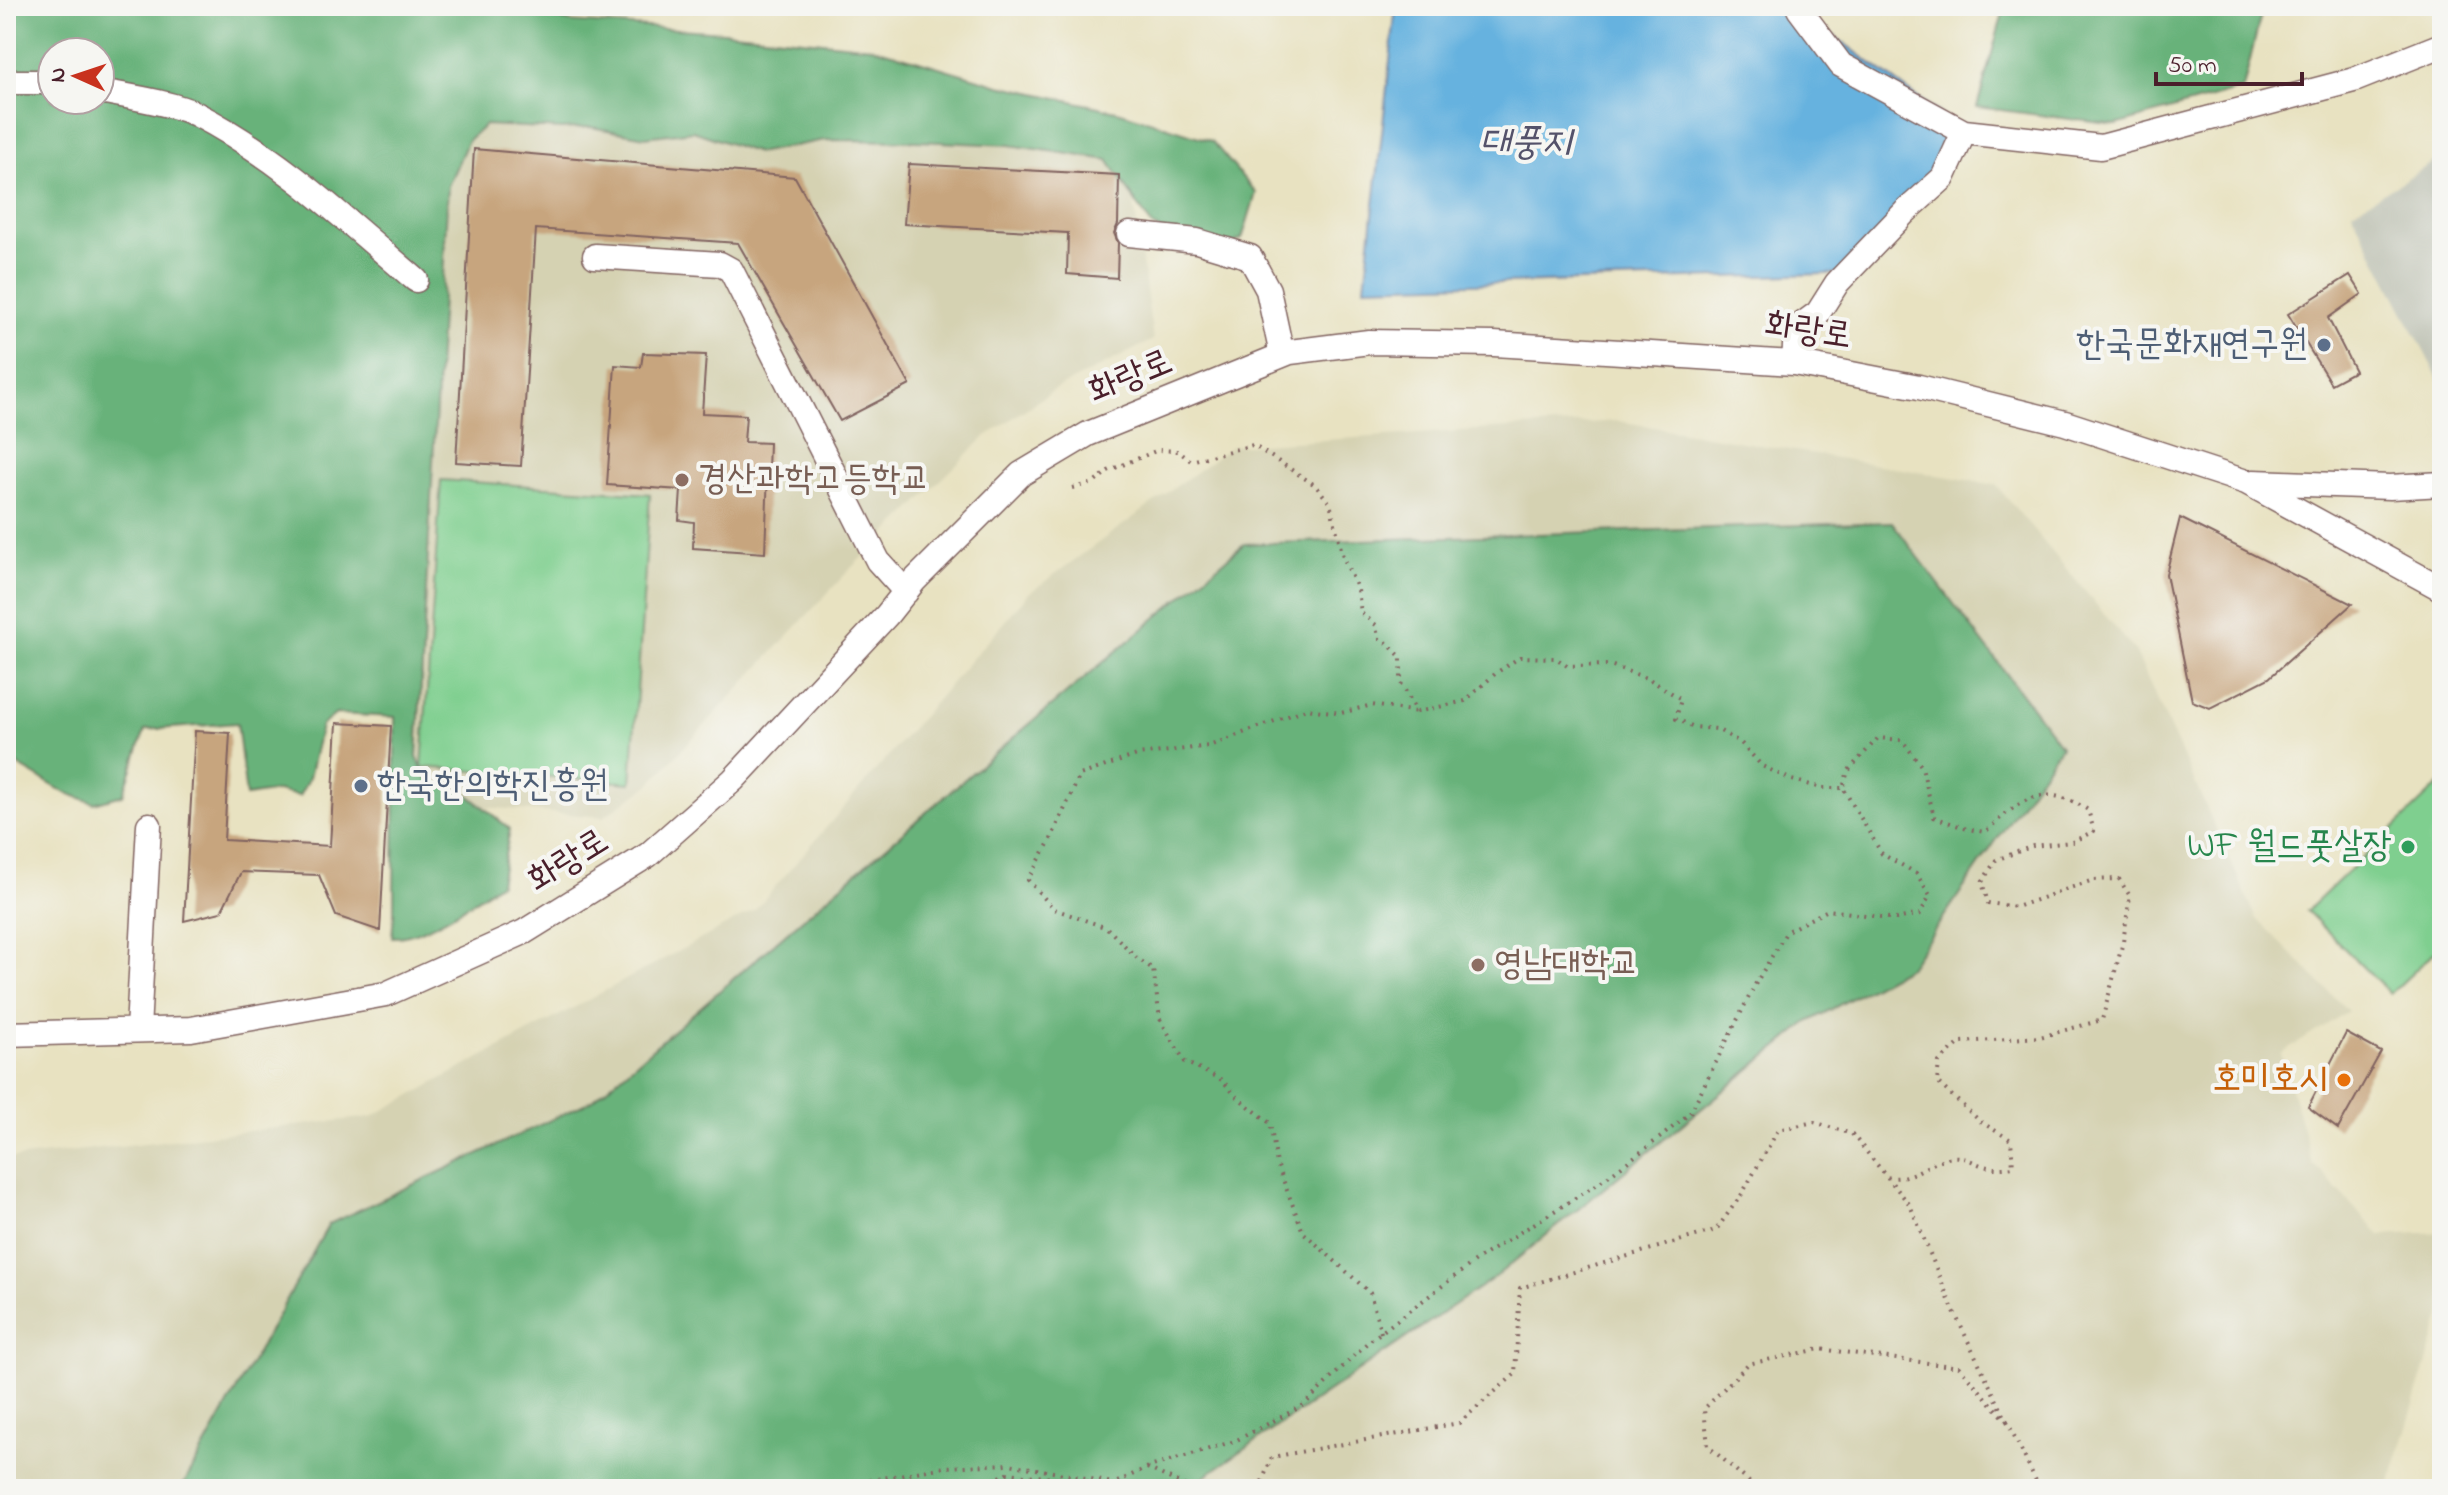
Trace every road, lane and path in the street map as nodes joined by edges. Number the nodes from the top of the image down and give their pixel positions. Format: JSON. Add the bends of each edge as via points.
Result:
{"nodes":[{"id":1,"x":1799,"y":6,"type":"edge"},
{"id":2,"x":2442,"y":45,"type":"edge"},
{"id":3,"x":6,"y":82,"type":"edge"},
{"id":4,"x":36,"y":82,"type":"edge"},
{"id":5,"x":116,"y":95,"type":"edge"},
{"id":6,"x":1964,"y":132,"type":"junction"},
{"id":7,"x":1129,"y":234,"type":"dead end"},
{"id":8,"x":595,"y":256,"type":"dead end"},
{"id":9,"x":416,"y":280,"type":"dead end"},
{"id":10,"x":1282,"y":355,"type":"junction"},
{"id":11,"x":1794,"y":363,"type":"junction"},
{"id":12,"x":2246,"y":482,"type":"junction"},
{"id":13,"x":2442,"y":484,"type":"edge"},
{"id":14,"x":1073,"y":488,"type":"dead end"},
{"id":15,"x":2442,"y":589,"type":"edge"},
{"id":16,"x":906,"y":592,"type":"junction"},
{"id":17,"x":1417,"y":712,"type":"junction"},
{"id":18,"x":1843,"y":788,"type":"junction"},
{"id":19,"x":149,"y":825,"type":"dead end"},
{"id":20,"x":138,"y":1030,"type":"junction"},
{"id":21,"x":6,"y":1034,"type":"edge"},
{"id":22,"x":1887,"y":1177,"type":"junction"},
{"id":23,"x":1381,"y":1333,"type":"junction"},
{"id":24,"x":2007,"y":1421,"type":"junction"},
{"id":25,"x":1146,"y":1468,"type":"junction"},
{"id":26,"x":1115,"y":1483,"type":"junction"},
{"id":27,"x":848,"y":1489,"type":"edge"},
{"id":28,"x":979,"y":1489,"type":"edge"},
{"id":29,"x":1103,"y":1489,"type":"edge"},
{"id":30,"x":1192,"y":1489,"type":"edge"},
{"id":31,"x":1259,"y":1489,"type":"edge"},
{"id":32,"x":1757,"y":1489,"type":"edge"},
{"id":33,"x":2040,"y":1489,"type":"edge"}],
"edges":[{"from":1,"to":6,"type":"street","via":[[1841,65]]},
{"from":2,"to":6,"type":"street","via":[[2354,80],[2101,147]]},
{"from":3,"to":4,"type":"street"},
{"from":5,"to":9,"type":"street","via":[[193,113],[236,139],[306,185]]},
{"from":6,"to":11,"type":"street","via":[[1943,178],[1837,283],[1818,313],[1796,329]]},
{"from":7,"to":10,"type":"street","via":[[1197,241],[1250,257],[1268,290]]},
{"from":8,"to":16,"type":"street","via":[[720,264],[731,270],[878,561]]},
{"from":10,"to":11,"type":"street","name":"화랑로","via":[[1385,342]]},
{"from":10,"to":16,"type":"street","name":"화랑로","via":[[1088,434],[1021,474]]},
{"from":11,"to":12,"type":"street","name":"화랑로","via":[[2065,423]]},
{"from":12,"to":13,"type":"street"},
{"from":12,"to":15,"type":"street","name":"화랑로"},
{"from":14,"to":17,"type":"path","via":[[1094,483],[1108,471],[1158,450],[1178,451],[1191,461],[1253,445],[1315,485],[1330,503],[1361,613],[1376,625],[1378,638],[1401,657],[1401,683]]},
{"from":16,"to":20,"type":"street","name":"화랑로","via":[[733,780],[659,846],[524,932],[386,994],[191,1029]]},
{"from":17,"to":18,"type":"path","via":[[1465,701],[1520,657],[1556,658],[1567,666],[1610,665],[1649,679],[1681,699],[1676,719],[1717,729],[1741,743],[1762,766],[1792,780]]},
{"from":17,"to":23,"type":"path","via":[[1372,705],[1341,713],[1306,709],[1209,746],[1137,755],[1080,775],[1028,880],[1054,909],[1107,928],[1153,969],[1160,1019],[1185,1062],[1222,1080],[1270,1123],[1277,1164],[1303,1232],[1370,1293]]},
{"from":18,"to":22,"type":"path","via":[[1848,771],[1878,738],[1902,740],[1922,767],[1934,817],[1967,829],[1985,832],[2014,806],[2041,794],[2071,799],[2088,810],[2094,831],[2072,842],[2033,846],[1996,860],[1982,882],[1988,903],[2016,907],[2093,880],[2119,879],[2130,896],[2102,1020],[2040,1037],[1961,1042],[1939,1062],[1937,1082],[1981,1122],[2011,1140],[2013,1167],[1990,1168],[1956,1156],[1911,1175]]},
{"from":18,"to":23,"type":"path","via":[[1882,854],[1916,873],[1930,895],[1920,914],[1896,919],[1828,910],[1787,931],[1690,1113],[1596,1185],[1479,1258]]},
{"from":19,"to":20,"type":"street"},
{"from":20,"to":21,"type":"street","name":"화랑로"},
{"from":22,"to":24,"type":"path","via":[[1910,1205]]},
{"from":22,"to":31,"type":"path","via":[[1852,1134],[1814,1122],[1778,1130],[1716,1230],[1520,1288],[1515,1374],[1459,1423],[1272,1457]]},
{"from":23,"to":25,"type":"path","via":[[1304,1405],[1235,1441]]},
{"from":24,"to":32,"type":"path","via":[[1959,1367],[1820,1349],[1748,1364],[1704,1409],[1708,1446]]},
{"from":24,"to":33,"type":"path"},
{"from":25,"to":26,"type":"path"},
{"from":25,"to":30,"type":"path"},
{"from":26,"to":27,"type":"path","via":[[1009,1464],[945,1467],[859,1482]]},
{"from":26,"to":28,"type":"path","via":[[1007,1473]]},
{"from":26,"to":29,"type":"path"}]}
